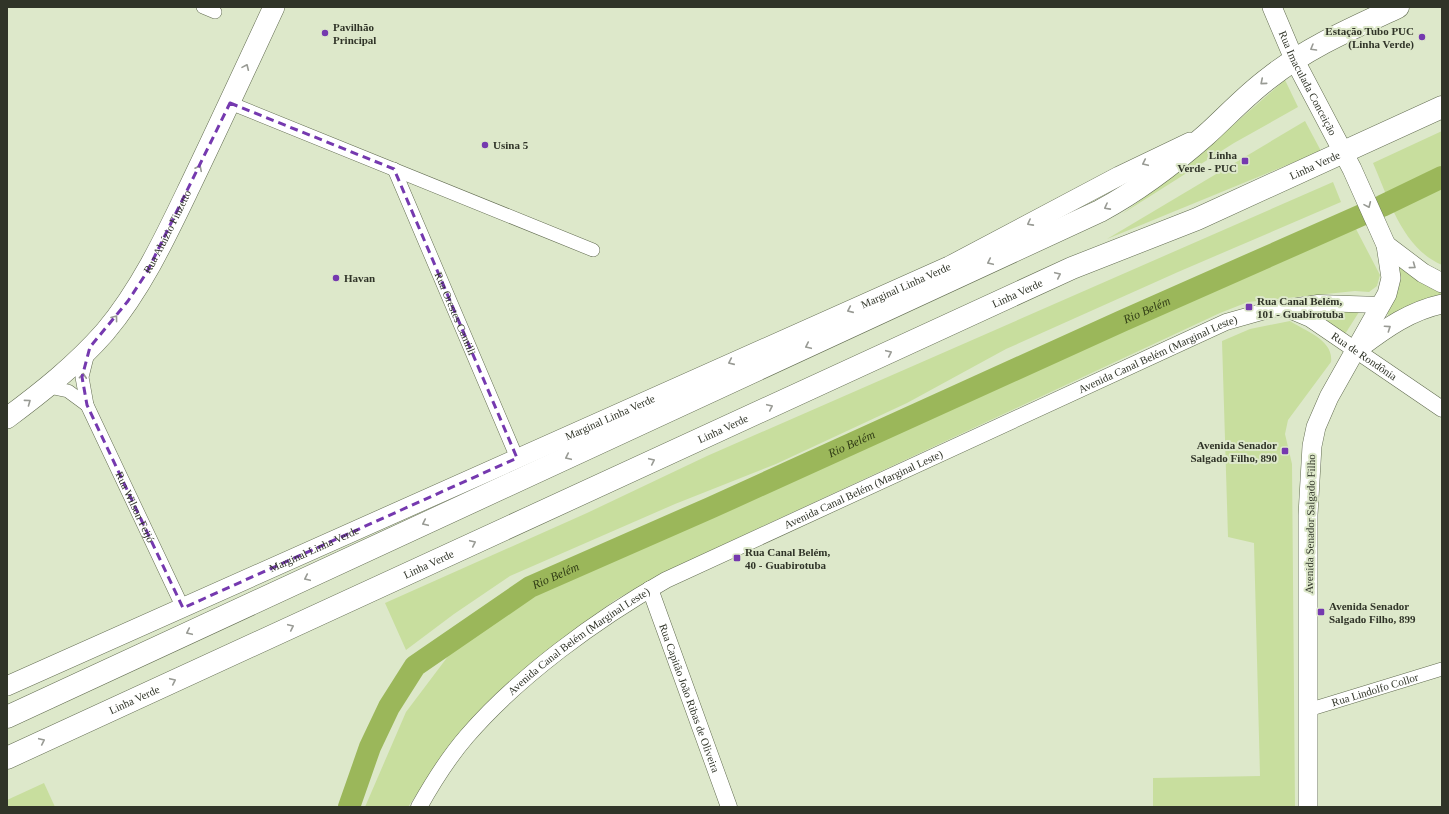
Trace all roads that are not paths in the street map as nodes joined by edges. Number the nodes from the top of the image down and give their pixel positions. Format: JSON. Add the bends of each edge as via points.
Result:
{"nodes":[{"id":1,"x":274,"y":7,"type":"edge"},
{"id":2,"x":1272,"y":7,"type":"edge"},
{"id":3,"x":1398,"y":7,"type":"edge"},
{"id":4,"x":1294,"y":59,"type":"junction"},
{"id":5,"x":230,"y":103,"type":"junction"},
{"id":6,"x":1442,"y":107,"type":"edge"},
{"id":7,"x":1206,"y":135,"type":"junction"},
{"id":8,"x":1348,"y":160,"type":"junction"},
{"id":9,"x":394,"y":169,"type":"junction"},
{"id":10,"x":1386,"y":245,"type":"junction"},
{"id":11,"x":593,"y":250,"type":"dead end"},
{"id":12,"x":1442,"y":283,"type":"edge"},
{"id":13,"x":1442,"y":304,"type":"edge"},
{"id":14,"x":1381,"y":305,"type":"junction"},
{"id":15,"x":1284,"y":308,"type":"junction"},
{"id":16,"x":90,"y":347,"type":"junction"},
{"id":17,"x":1356,"y":350,"type":"junction"},
{"id":18,"x":49,"y":387,"type":"junction"},
{"id":19,"x":87,"y":405,"type":"junction"},
{"id":20,"x":1442,"y":409,"type":"edge"},
{"id":21,"x":7,"y":418,"type":"edge"},
{"id":22,"x":517,"y":458,"type":"junction"},
{"id":23,"x":650,"y":589,"type":"junction"},
{"id":24,"x":183,"y":608,"type":"junction"},
{"id":25,"x":1442,"y":669,"type":"edge"},
{"id":26,"x":7,"y":686,"type":"edge"},
{"id":27,"x":1308,"y":710,"type":"junction"},
{"id":28,"x":7,"y":717,"type":"edge"},
{"id":29,"x":7,"y":758,"type":"edge"},
{"id":30,"x":420,"y":807,"type":"edge"},
{"id":31,"x":729,"y":807,"type":"edge"},
{"id":32,"x":1308,"y":807,"type":"edge"}],
"edges":[{"from":5,"to":1,"type":"main road","name":"Rua Aluízio Finzetto","one_way":true},
{"from":2,"to":4,"type":"main road","name":"Rua Imaculada Conceição"},
{"from":3,"to":4,"type":"highway","one_way":true,"via":[[1335,36]]},
{"from":4,"to":7,"type":"highway","one_way":true,"via":[[1258,87]]},
{"from":4,"to":8,"type":"main road","name":"Rua Imaculada Conceição"},
{"from":5,"to":9,"type":"street"},
{"from":16,"to":5,"type":"main road","name":"Rua Aluízio Finzetto","one_way":true,"via":[[128,301],[147,272]]},
{"from":6,"to":8,"type":"highway","name":"Linha Verde"},
{"from":7,"to":22,"type":"main road","name":"Marginal Linha Verde","one_way":true,"via":[[1119,176],[948,266]]},
{"from":7,"to":28,"type":"highway","one_way":true,"via":[[1151,180],[1100,211]]},
{"from":8,"to":10,"type":"main road","name":"Rua Imaculada Conceição","one_way":true},
{"from":29,"to":8,"type":"highway","name":"Linha Verde","one_way":true,"via":[[1072,268]]},
{"from":9,"to":11,"type":"street"},
{"from":9,"to":22,"type":"street","name":"Rua Orestes Camilli"},
{"from":10,"to":12,"type":"main road","name":"Rua Imaculada Conceição","one_way":true,"via":[[1422,273]]},
{"from":10,"to":14,"type":"main road","name":"Rua Imaculada Conceição","via":[[1391,278],[1390,287]]},
{"from":17,"to":13,"type":"main road","name":"Avenida Senador Salgado Filho","one_way":true,"via":[[1401,319]]},
{"from":14,"to":15,"type":"street","name":"Avenida Canal Belém (Marginal Leste)","via":[[1318,303]]},
{"from":14,"to":17,"type":"main road","name":"Rua Imaculada Conceição"},
{"from":15,"to":17,"type":"street","name":"Rua de Rondônia","via":[[1310,319]]},
{"from":15,"to":23,"type":"street","name":"Avenida Canal Belém (Marginal Leste)","via":[[1246,316],[1208,329],[687,569]]},
{"from":16,"to":18,"type":"main road","name":"Rua Aluízio Finzetto"},
{"from":19,"to":16,"type":"street","name":"Rua Wilson Feijó","one_way":true,"via":[[82,377]]},
{"from":17,"to":20,"type":"street","name":"Rua de Rondônia"},
{"from":17,"to":27,"type":"main road","name":"Avenida Senador Salgado Filho","via":[[1322,410],[1311,452],[1308,515]]},
{"from":18,"to":19,"type":"street","name":"Rua Wilson Feijó","via":[[68,391]]},
{"from":21,"to":18,"type":"main road","name":"Rua Aluízio Finzetto","one_way":true},
{"from":19,"to":24,"type":"street","name":"Rua Wilson Feijó"},
{"from":22,"to":24,"type":"main road","name":"Marginal Linha Verde"},
{"from":23,"to":30,"type":"street","name":"Avenida Canal Belém (Marginal Leste)","via":[[555,655],[486,715],[449,759]]},
{"from":23,"to":31,"type":"street","name":"Rua Capitão João Ribas de Oliveira"},
{"from":24,"to":26,"type":"main road","name":"Marginal Linha Verde"},
{"from":25,"to":27,"type":"street","name":"Rua Lindolfo Collor"},
{"from":27,"to":32,"type":"main road","name":"Avenida Senador Salgado Filho"}]}
